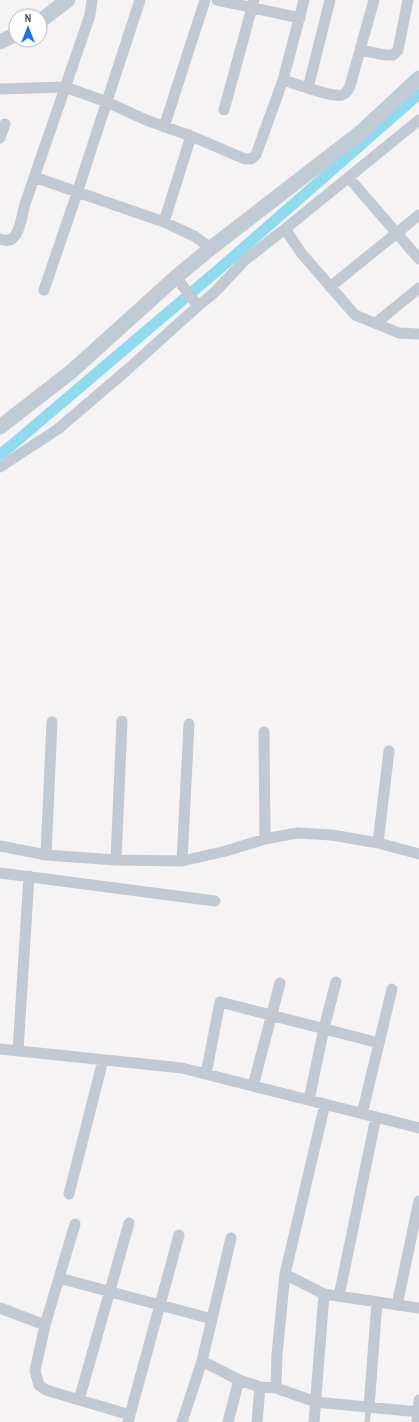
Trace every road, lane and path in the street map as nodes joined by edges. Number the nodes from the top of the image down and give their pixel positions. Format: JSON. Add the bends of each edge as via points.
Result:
{"nodes":[{"id":1,"x":68,"y":0,"type":"edge"},
{"id":2,"x":92,"y":0,"type":"edge"},
{"id":3,"x":140,"y":0,"type":"edge"},
{"id":4,"x":205,"y":0,"type":"edge"},
{"id":5,"x":217,"y":0,"type":"edge"},
{"id":6,"x":304,"y":0,"type":"edge"},
{"id":7,"x":330,"y":0,"type":"edge"},
{"id":8,"x":374,"y":0,"type":"edge"},
{"id":9,"x":408,"y":0,"type":"edge"},
{"id":10,"x":253,"y":4,"type":"edge"},
{"id":11,"x":48,"y":15,"type":"edge"},
{"id":12,"x":300,"y":18,"type":"junction"},
{"id":13,"x":360,"y":50,"type":"junction"},
{"id":14,"x":419,"y":78,"type":"edge"},
{"id":15,"x":283,"y":80,"type":"junction"},
{"id":16,"x":65,"y":87,"type":"junction"},
{"id":17,"x":308,"y":88,"type":"junction"},
{"id":18,"x":0,"y":89,"type":"edge"},
{"id":19,"x":107,"y":102,"type":"junction"},
{"id":20,"x":224,"y":110,"type":"dead end"},
{"id":21,"x":419,"y":120,"type":"edge"},
{"id":22,"x":5,"y":124,"type":"dead end"},
{"id":23,"x":164,"y":127,"type":"junction"},
{"id":24,"x":191,"y":136,"type":"junction"},
{"id":25,"x":0,"y":138,"type":"edge"},
{"id":26,"x":34,"y":177,"type":"junction"},
{"id":27,"x":349,"y":178,"type":"junction"},
{"id":28,"x":77,"y":193,"type":"junction"},
{"id":29,"x":419,"y":215,"type":"edge"},
{"id":30,"x":164,"y":222,"type":"junction"},
{"id":31,"x":285,"y":229,"type":"junction"},
{"id":32,"x":396,"y":233,"type":"junction"},
{"id":33,"x":0,"y":239,"type":"edge"},
{"id":34,"x":202,"y":242,"type":"junction"},
{"id":35,"x":419,"y":259,"type":"edge"},
{"id":36,"x":178,"y":280,"type":"junction"},
{"id":37,"x":330,"y":287,"type":"junction"},
{"id":38,"x":419,"y":288,"type":"edge"},
{"id":39,"x":44,"y":290,"type":"dead end"},
{"id":40,"x":195,"y":302,"type":"junction"},
{"id":41,"x":376,"y":323,"type":"junction"},
{"id":42,"x":419,"y":334,"type":"edge"},
{"id":43,"x":0,"y":427,"type":"edge"},
{"id":44,"x":0,"y":467,"type":"edge"},
{"id":45,"x":122,"y":721,"type":"dead end"},
{"id":46,"x":52,"y":722,"type":"dead end"},
{"id":47,"x":190,"y":724,"type":"dead end"},
{"id":48,"x":264,"y":732,"type":"dead end"},
{"id":49,"x":389,"y":751,"type":"dead end"},
{"id":50,"x":265,"y":839,"type":"junction"},
{"id":51,"x":378,"y":843,"type":"junction"},
{"id":52,"x":0,"y":846,"type":"edge"},
{"id":53,"x":419,"y":854,"type":"edge"},
{"id":54,"x":46,"y":855,"type":"junction"},
{"id":55,"x":116,"y":860,"type":"junction"},
{"id":56,"x":182,"y":861,"type":"junction"},
{"id":57,"x":0,"y":872,"type":"edge"},
{"id":58,"x":29,"y":876,"type":"junction"},
{"id":59,"x":216,"y":901,"type":"dead end"},
{"id":60,"x":336,"y":982,"type":"dead end"},
{"id":61,"x":280,"y":983,"type":"dead end"},
{"id":62,"x":392,"y":989,"type":"dead end"},
{"id":63,"x":271,"y":1015,"type":"junction"},
{"id":64,"x":324,"y":1028,"type":"junction"},
{"id":65,"x":379,"y":1042,"type":"junction"},
{"id":66,"x":0,"y":1049,"type":"edge"},
{"id":67,"x":18,"y":1051,"type":"junction"},
{"id":68,"x":103,"y":1060,"type":"junction"},
{"id":69,"x":206,"y":1074,"type":"junction"},
{"id":70,"x":253,"y":1086,"type":"junction"},
{"id":71,"x":309,"y":1100,"type":"junction"},
{"id":72,"x":325,"y":1104,"type":"junction"},
{"id":73,"x":362,"y":1114,"type":"junction"},
{"id":74,"x":376,"y":1117,"type":"junction"},
{"id":75,"x":419,"y":1128,"type":"edge"},
{"id":76,"x":69,"y":1194,"type":"dead end"},
{"id":77,"x":419,"y":1201,"type":"edge"},
{"id":78,"x":129,"y":1223,"type":"dead end"},
{"id":79,"x":75,"y":1224,"type":"dead end"},
{"id":80,"x":179,"y":1235,"type":"dead end"},
{"id":81,"x":231,"y":1238,"type":"dead end"},
{"id":82,"x":285,"y":1274,"type":"junction"},
{"id":83,"x":59,"y":1278,"type":"junction"},
{"id":84,"x":111,"y":1292,"type":"junction"},
{"id":85,"x":324,"y":1294,"type":"junction"},
{"id":86,"x":339,"y":1296,"type":"junction"},
{"id":87,"x":377,"y":1302,"type":"junction"},
{"id":88,"x":160,"y":1305,"type":"junction"},
{"id":89,"x":397,"y":1305,"type":"junction"},
{"id":90,"x":0,"y":1308,"type":"edge"},
{"id":91,"x":419,"y":1308,"type":"edge"},
{"id":92,"x":212,"y":1319,"type":"junction"},
{"id":93,"x":45,"y":1325,"type":"junction"},
{"id":94,"x":202,"y":1361,"type":"junction"},
{"id":95,"x":239,"y":1380,"type":"junction"},
{"id":96,"x":260,"y":1387,"type":"junction"},
{"id":97,"x":276,"y":1388,"type":"junction"},
{"id":98,"x":79,"y":1400,"type":"junction"},
{"id":99,"x":419,"y":1400,"type":"edge"},
{"id":100,"x":316,"y":1402,"type":"junction"},
{"id":101,"x":369,"y":1407,"type":"junction"},
{"id":102,"x":418,"y":1415,"type":"edge"},
{"id":103,"x":129,"y":1419,"type":"edge"},
{"id":104,"x":182,"y":1422,"type":"edge"},
{"id":105,"x":228,"y":1422,"type":"edge"},
{"id":106,"x":257,"y":1422,"type":"edge"},
{"id":107,"x":314,"y":1422,"type":"edge"},
{"id":108,"x":367,"y":1422,"type":"edge"}],
"edges":[{"from":1,"to":11,"type":"street"},
{"from":2,"to":16,"type":"street","via":[[90,15]]},
{"from":3,"to":19,"type":"street"},
{"from":4,"to":23,"type":"street"},
{"from":5,"to":10,"type":"street"},
{"from":6,"to":12,"type":"street"},
{"from":7,"to":17,"type":"street"},
{"from":8,"to":13,"type":"street"},
{"from":9,"to":13,"type":"street","via":[[398,50],[392,55],[385,55]]},
{"from":10,"to":12,"type":"street"},
{"from":10,"to":20,"type":"street"},
{"from":12,"to":15,"type":"street"},
{"from":13,"to":17,"type":"street","via":[[347,93],[341,96]]},
{"from":14,"to":34,"type":"street","via":[[366,128]]},
{"from":15,"to":17,"type":"street"},
{"from":15,"to":24,"type":"street","via":[[256,155],[251,159],[245,159]]},
{"from":16,"to":18,"type":"street"},
{"from":16,"to":19,"type":"street"},
{"from":16,"to":26,"type":"street"},
{"from":19,"to":23,"type":"street"},
{"from":19,"to":28,"type":"street"},
{"from":21,"to":27,"type":"street"},
{"from":22,"to":25,"type":"street"},
{"from":23,"to":24,"type":"street"},
{"from":24,"to":30,"type":"street"},
{"from":26,"to":28,"type":"street"},
{"from":26,"to":33,"type":"street","via":[[17,235],[12,240]]},
{"from":27,"to":31,"type":"street"},
{"from":27,"to":32,"type":"street"},
{"from":28,"to":30,"type":"street"},
{"from":28,"to":39,"type":"street"},
{"from":29,"to":32,"type":"street"},
{"from":30,"to":34,"type":"street"},
{"from":31,"to":37,"type":"street"},
{"from":31,"to":40,"type":"street","via":[[245,260],[214,293]]},
{"from":32,"to":35,"type":"street"},
{"from":32,"to":37,"type":"street"},
{"from":34,"to":36,"type":"street"},
{"from":36,"to":40,"type":"street"},
{"from":36,"to":43,"type":"street","via":[[72,371]]},
{"from":37,"to":41,"type":"street","via":[[355,315]]},
{"from":38,"to":41,"type":"street"},
{"from":40,"to":44,"type":"street","via":[[127,370],[58,429]]},
{"from":41,"to":42,"type":"street","via":[[399,333]]},
{"from":45,"to":55,"type":"street"},
{"from":46,"to":54,"type":"street"},
{"from":47,"to":56,"type":"street"},
{"from":48,"to":50,"type":"street"},
{"from":49,"to":51,"type":"street"},
{"from":50,"to":51,"type":"street","via":[[297,833],[332,835]]},
{"from":50,"to":56,"type":"street"},
{"from":51,"to":53,"type":"street"},
{"from":52,"to":54,"type":"street"},
{"from":54,"to":55,"type":"street"},
{"from":55,"to":56,"type":"street"},
{"from":57,"to":58,"type":"street"},
{"from":58,"to":59,"type":"street"},
{"from":58,"to":67,"type":"street"},
{"from":60,"to":64,"type":"street"},
{"from":61,"to":63,"type":"street"},
{"from":62,"to":65,"type":"street"},
{"from":63,"to":64,"type":"street"},
{"from":63,"to":69,"type":"street","via":[[220,1002]]},
{"from":63,"to":70,"type":"street"},
{"from":64,"to":65,"type":"street"},
{"from":64,"to":71,"type":"street"},
{"from":65,"to":73,"type":"street"},
{"from":66,"to":67,"type":"street"},
{"from":67,"to":68,"type":"street"},
{"from":68,"to":69,"type":"street","via":[[182,1068]]},
{"from":68,"to":76,"type":"street"},
{"from":69,"to":70,"type":"street"},
{"from":70,"to":71,"type":"street"},
{"from":71,"to":72,"type":"street"},
{"from":72,"to":73,"type":"street"},
{"from":72,"to":82,"type":"street"},
{"from":73,"to":74,"type":"street"},
{"from":74,"to":75,"type":"street"},
{"from":74,"to":86,"type":"street"},
{"from":77,"to":89,"type":"street"},
{"from":78,"to":84,"type":"street"},
{"from":79,"to":83,"type":"street"},
{"from":80,"to":88,"type":"street"},
{"from":81,"to":92,"type":"street"},
{"from":82,"to":85,"type":"street"},
{"from":82,"to":97,"type":"street"},
{"from":83,"to":84,"type":"street"},
{"from":83,"to":93,"type":"street"},
{"from":84,"to":88,"type":"street"},
{"from":84,"to":98,"type":"street"},
{"from":85,"to":86,"type":"street"},
{"from":85,"to":100,"type":"street"},
{"from":86,"to":87,"type":"street"},
{"from":87,"to":89,"type":"street"},
{"from":87,"to":101,"type":"street"},
{"from":88,"to":92,"type":"street"},
{"from":88,"to":103,"type":"street"},
{"from":89,"to":91,"type":"street"},
{"from":90,"to":93,"type":"street"},
{"from":92,"to":94,"type":"street"},
{"from":93,"to":98,"type":"street","via":[[35,1371],[38,1385]]},
{"from":94,"to":95,"type":"street"},
{"from":94,"to":104,"type":"street"},
{"from":95,"to":96,"type":"street"},
{"from":95,"to":105,"type":"street"},
{"from":96,"to":97,"type":"street"},
{"from":96,"to":106,"type":"street"},
{"from":97,"to":100,"type":"street"},
{"from":98,"to":103,"type":"street"},
{"from":99,"to":102,"type":"street"},
{"from":100,"to":101,"type":"street"},
{"from":100,"to":107,"type":"street"},
{"from":101,"to":102,"type":"street"},
{"from":101,"to":108,"type":"lane"}]}
